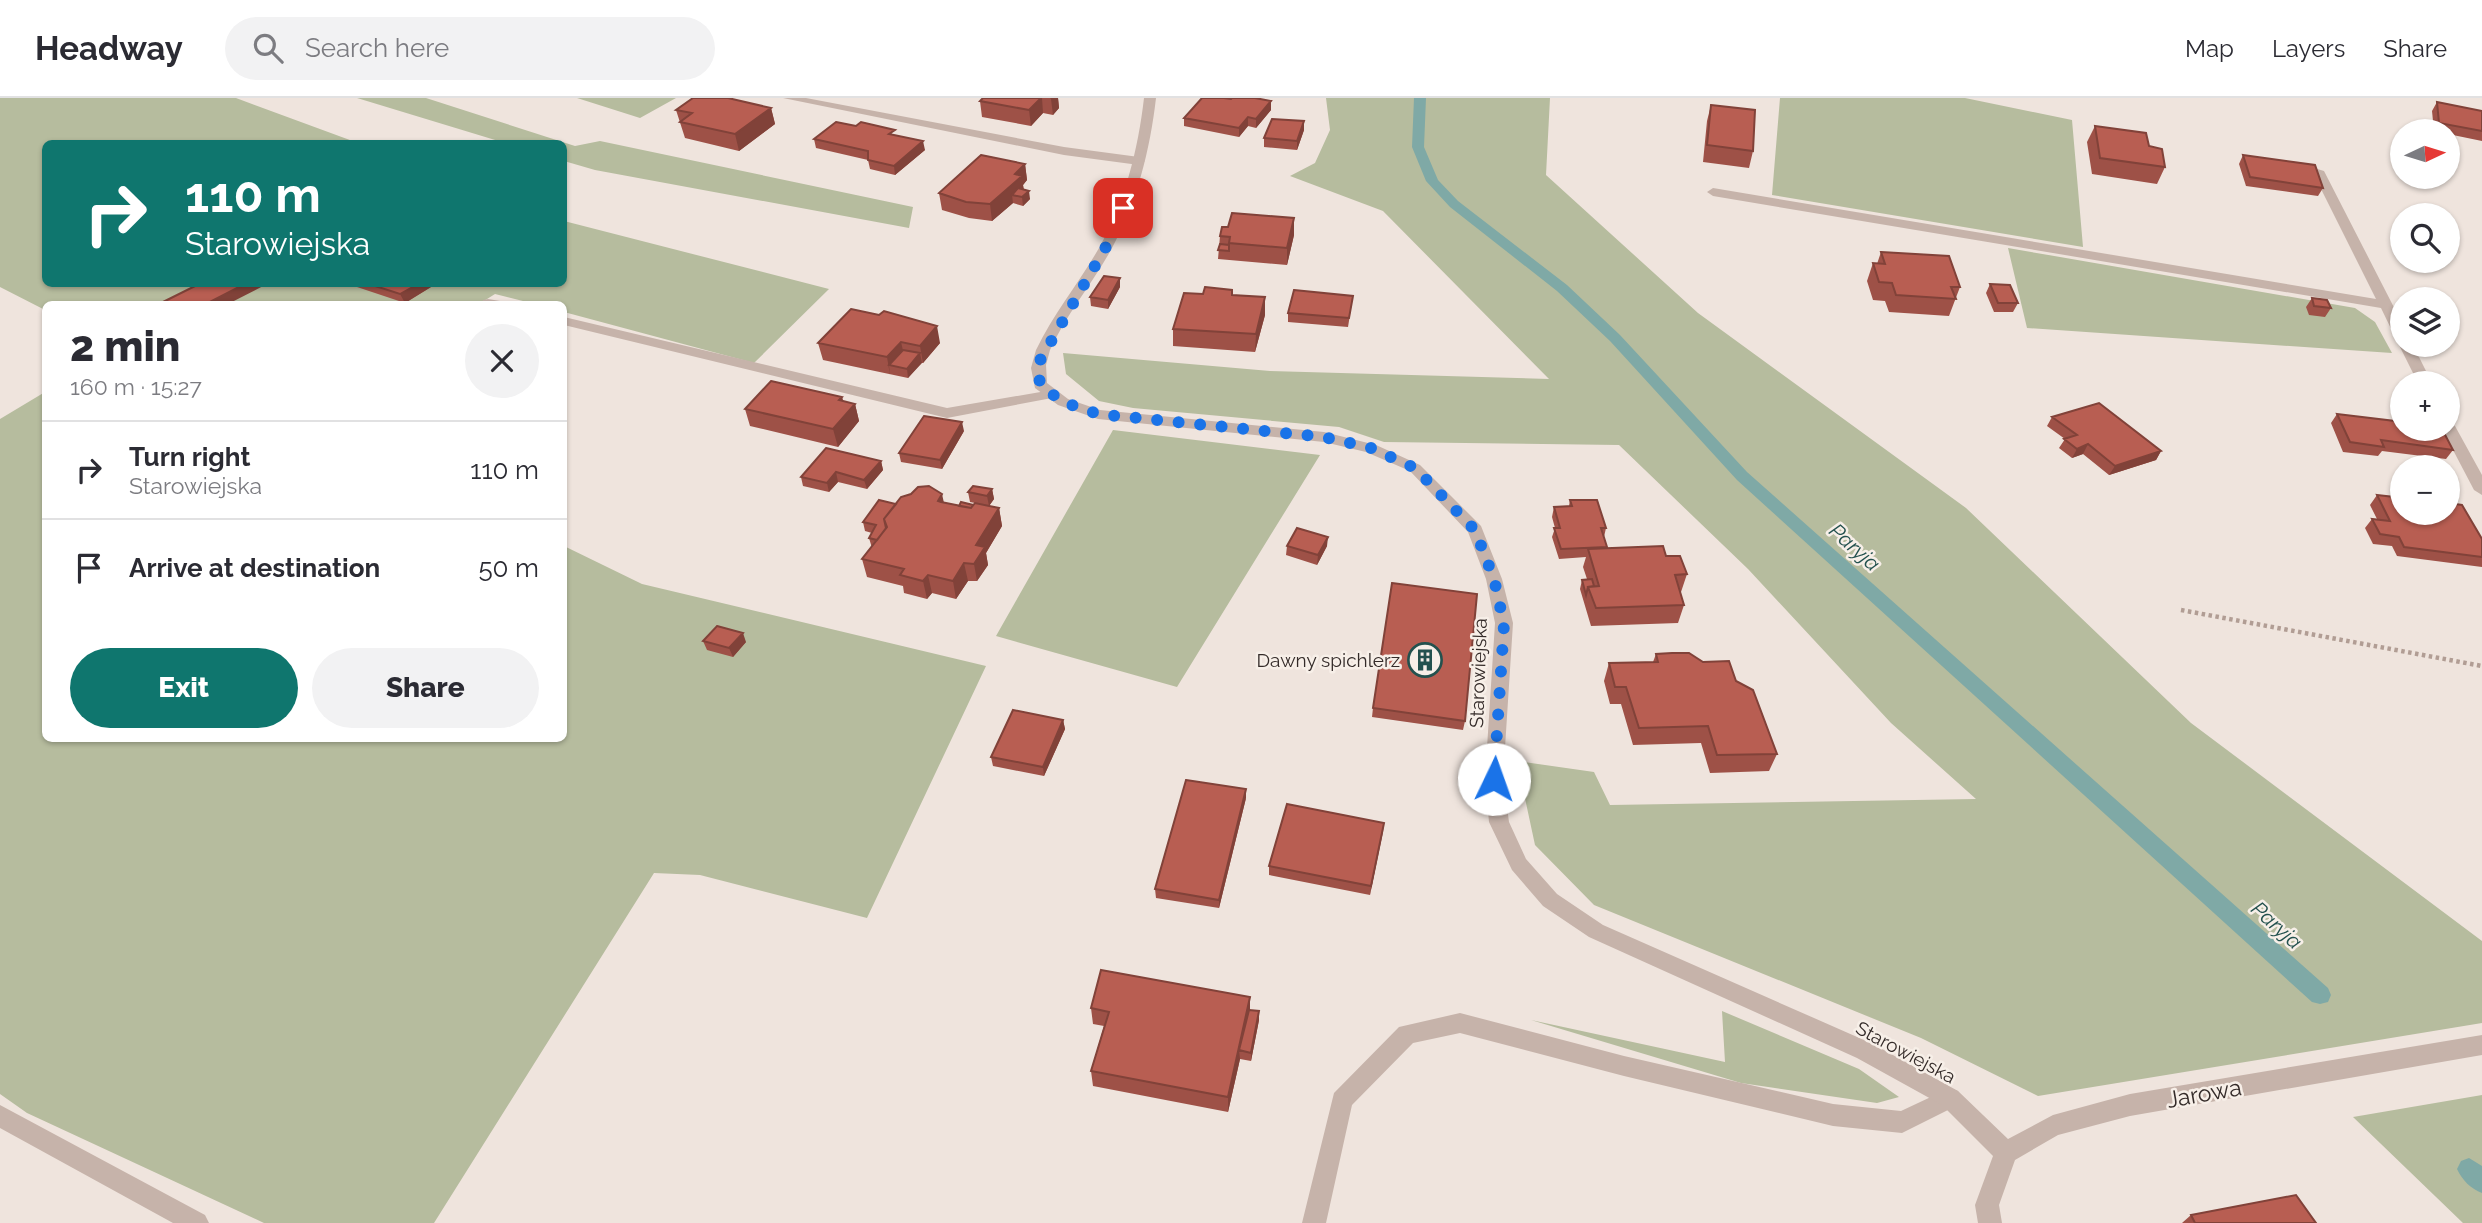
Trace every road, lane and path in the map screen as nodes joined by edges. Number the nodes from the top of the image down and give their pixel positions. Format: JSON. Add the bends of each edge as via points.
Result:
{"nodes":[{"id":1,"x":789,"y":98,"type":"edge"},
{"id":2,"x":1150,"y":98,"type":"edge"},
{"id":3,"x":1139,"y":161,"type":"junction"},
{"id":4,"x":2318,"y":171,"type":"edge"},
{"id":5,"x":1713,"y":192,"type":"dead end"},
{"id":6,"x":2386,"y":305,"type":"junction"},
{"id":7,"x":2390,"y":313,"type":"edge"},
{"id":8,"x":567,"y":322,"type":"edge"},
{"id":9,"x":1052,"y":394,"type":"junction"},
{"id":10,"x":2456,"y":441,"type":"edge"},
{"id":11,"x":2482,"y":490,"type":"edge"},
{"id":12,"x":2181,"y":610,"type":"dead end"},
{"id":13,"x":2482,"y":666,"type":"edge"},
{"id":14,"x":2482,"y":1045,"type":"edge"},
{"id":15,"x":1950,"y":1098,"type":"junction"},
{"id":16,"x":0,"y":1116,"type":"edge"},
{"id":17,"x":2006,"y":1153,"type":"junction"},
{"id":18,"x":197,"y":1223,"type":"edge"},
{"id":19,"x":1314,"y":1223,"type":"edge"},
{"id":20,"x":1990,"y":1223,"type":"edge"}],
"edges":[{"from":1,"to":3,"type":"street"},
{"from":2,"to":3,"type":"street"},
{"from":3,"to":9,"type":"street","via":[[1107,245],[1038,364],[1040,385]]},
{"from":4,"to":6,"type":"street"},
{"from":5,"to":6,"type":"street"},
{"from":6,"to":7,"type":"street"},
{"from":8,"to":9,"type":"street","via":[[947,413]]},
{"from":9,"to":15,"type":"street","name":"Starowiejska","via":[[1098,414],[1324,437],[1371,448],[1415,468],[1475,530],[1494,579],[1504,624],[1494,779],[1499,822],[1519,864],[1550,900],[1596,931],[1865,1051]]},
{"from":10,"to":11,"type":"street"},
{"from":12,"to":13,"type":"path"},
{"from":14,"to":17,"type":"street","name":"Jarowa","via":[[2130,1105],[2053,1126]]},
{"from":15,"to":17,"type":"street","name":"Starowiejska"},
{"from":15,"to":19,"type":"street","via":[[1902,1122],[1833,1115],[1460,1023],[1406,1034],[1342,1100]]},
{"from":16,"to":18,"type":"street"},
{"from":17,"to":20,"type":"street","via":[[1987,1205]]}]}
